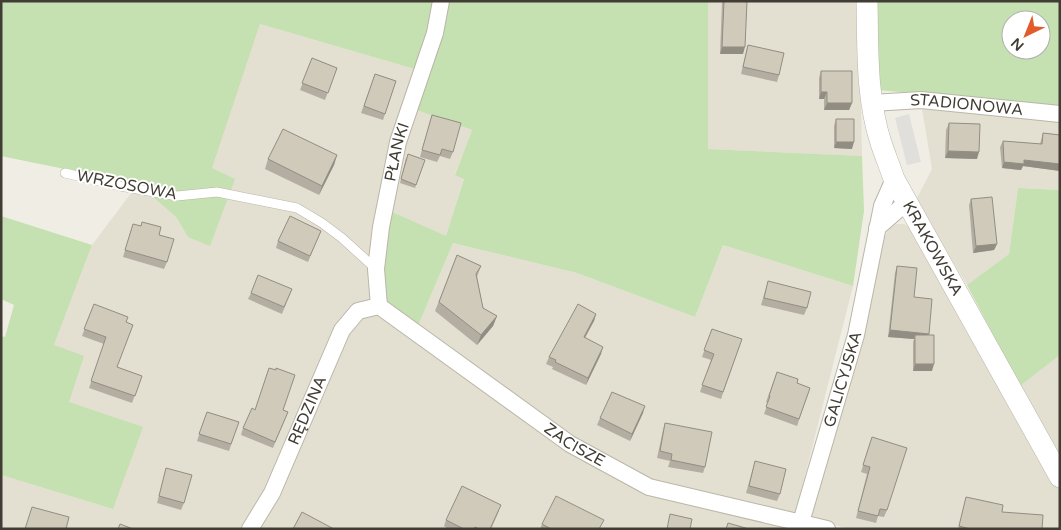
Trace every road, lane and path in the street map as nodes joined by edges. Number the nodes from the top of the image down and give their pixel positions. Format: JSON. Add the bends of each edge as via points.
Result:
{"nodes":[{"id":1,"x":441,"y":1,"type":"edge"},
{"id":2,"x":867,"y":1,"type":"edge"},
{"id":3,"x":872,"y":103,"type":"junction"},
{"id":4,"x":1060,"y":114,"type":"edge"},
{"id":5,"x":65,"y":173,"type":"dead end"},
{"id":6,"x":894,"y":179,"type":"junction"},
{"id":7,"x":907,"y":202,"type":"junction"},
{"id":8,"x":877,"y":228,"type":"junction"},
{"id":9,"x":376,"y":269,"type":"junction"},
{"id":10,"x":379,"y":306,"type":"junction"},
{"id":11,"x":1060,"y":477,"type":"edge"},
{"id":12,"x":800,"y":525,"type":"edge"},
{"id":13,"x":250,"y":529,"type":"edge"},
{"id":14,"x":827,"y":529,"type":"edge"}],
"edges":[{"from":1,"to":9,"type":"street","name":"PŁANKI","via":[[435,33],[398,142]]},
{"from":2,"to":3,"type":"street","name":"KRAKOWSKA","via":[[868,73]]},
{"from":3,"to":4,"type":"street","name":"STADIONOWA","via":[[920,100]]},
{"from":3,"to":6,"type":"street","name":"KRAKOWSKA"},
{"from":5,"to":9,"type":"lane","name":"WRZOSOWA","via":[[177,196],[217,192],[297,208],[336,233]]},
{"from":6,"to":7,"type":"street","name":"KRAKOWSKA"},
{"from":6,"to":8,"type":"street","name":"GALICYJSKA"},
{"from":7,"to":8,"type":"street"},
{"from":7,"to":11,"type":"street","name":"KRAKOWSKA"},
{"from":8,"to":12,"type":"street","name":"GALICYJSKA","via":[[856,335]]},
{"from":9,"to":10,"type":"street","name":"PŁANKI"},
{"from":10,"to":12,"type":"street","name":"ZACISZE","via":[[570,444],[649,487]]},
{"from":10,"to":13,"type":"street","name":"RĘDZINA","via":[[358,311],[342,330],[272,493]]},
{"from":12,"to":14,"type":"street","name":"ZACISZE"}]}
